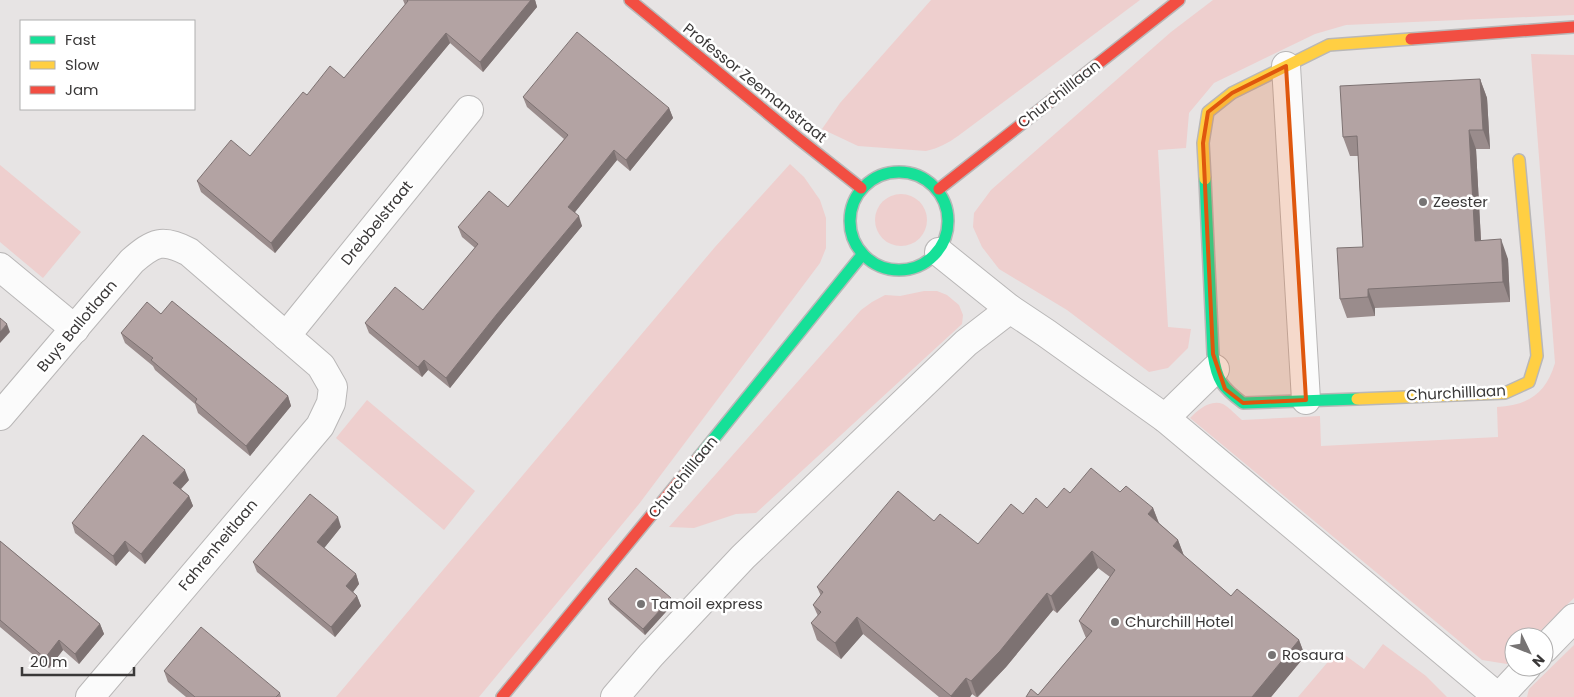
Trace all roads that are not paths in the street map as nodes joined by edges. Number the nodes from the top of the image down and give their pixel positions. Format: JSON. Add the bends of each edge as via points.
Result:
{"nodes":[{"id":1,"x":630,"y":0,"type":"edge"},
{"id":2,"x":1179,"y":0,"type":"edge"},
{"id":3,"x":1574,"y":26,"type":"edge"},
{"id":4,"x":1286,"y":66,"type":"junction"},
{"id":5,"x":469,"y":110,"type":"dead end"},
{"id":6,"x":1519,"y":160,"type":"dead end"},
{"id":7,"x":861,"y":188,"type":"junction"},
{"id":8,"x":939,"y":189,"type":"junction"},
{"id":9,"x":939,"y":252,"type":"junction"},
{"id":10,"x":862,"y":255,"type":"junction"},
{"id":11,"x":0,"y":267,"type":"edge"},
{"id":12,"x":1010,"y":308,"type":"junction"},
{"id":13,"x":75,"y":329,"type":"junction"},
{"id":14,"x":286,"y":336,"type":"junction"},
{"id":15,"x":1215,"y":368,"type":"junction"},
{"id":16,"x":1306,"y":400,"type":"junction"},
{"id":17,"x":0,"y":416,"type":"edge"},
{"id":18,"x":1166,"y":418,"type":"junction"},
{"id":19,"x":1574,"y":618,"type":"edge"},
{"id":20,"x":1554,"y":639,"type":"edge"},
{"id":21,"x":1518,"y":677,"type":"edge"},
{"id":22,"x":90,"y":697,"type":"edge"},
{"id":23,"x":502,"y":697,"type":"edge"},
{"id":24,"x":615,"y":697,"type":"edge"},
{"id":25,"x":1499,"y":697,"type":"edge"}],
"edges":[{"from":1,"to":7,"type":"street","name":"Professor Zeemanstraat"},
{"from":2,"to":8,"type":"street","name":"Churchilllaan"},
{"from":3,"to":4,"type":"street","name":"Churchilllaan","via":[[1329,46]]},
{"from":4,"to":15,"type":"street","name":"Churchilllaan","via":[[1232,93],[1208,112],[1203,144]]},
{"from":4,"to":16,"type":"street"},
{"from":5,"to":14,"type":"street","name":"Drebbelstraat"},
{"from":6,"to":16,"type":"street","name":"Churchilllaan","via":[[1537,356],[1529,382],[1505,393]]},
{"from":7,"to":8,"type":"street","via":[[886,172],[915,172]]},
{"from":7,"to":10,"type":"street","via":[[850,210],[850,234]]},
{"from":8,"to":9,"type":"street","via":[[949,210],[949,232]]},
{"from":9,"to":10,"type":"street","via":[[916,269],[887,270]]},
{"from":9,"to":12,"type":"street"},
{"from":10,"to":23,"type":"street","name":"Churchilllaan"},
{"from":11,"to":13,"type":"street"},
{"from":12,"to":18,"type":"street"},
{"from":12,"to":24,"type":"street","via":[[966,343],[743,557]]},
{"from":13,"to":14,"type":"street","name":"Buys Ballotlaan","via":[[132,261],[159,243],[174,244],[189,252]]},
{"from":13,"to":17,"type":"street","name":"Buys Ballotlaan"},
{"from":14,"to":22,"type":"street","name":"Fahrenheitlaan","via":[[321,366],[333,387],[331,403],[320,426]]},
{"from":15,"to":16,"type":"street","name":"Churchilllaan","via":[[1224,389],[1243,403]]},
{"from":15,"to":18,"type":"street"},
{"from":18,"to":25,"type":"street"},
{"from":19,"to":20,"type":"street"},
{"from":21,"to":25,"type":"street"}]}
